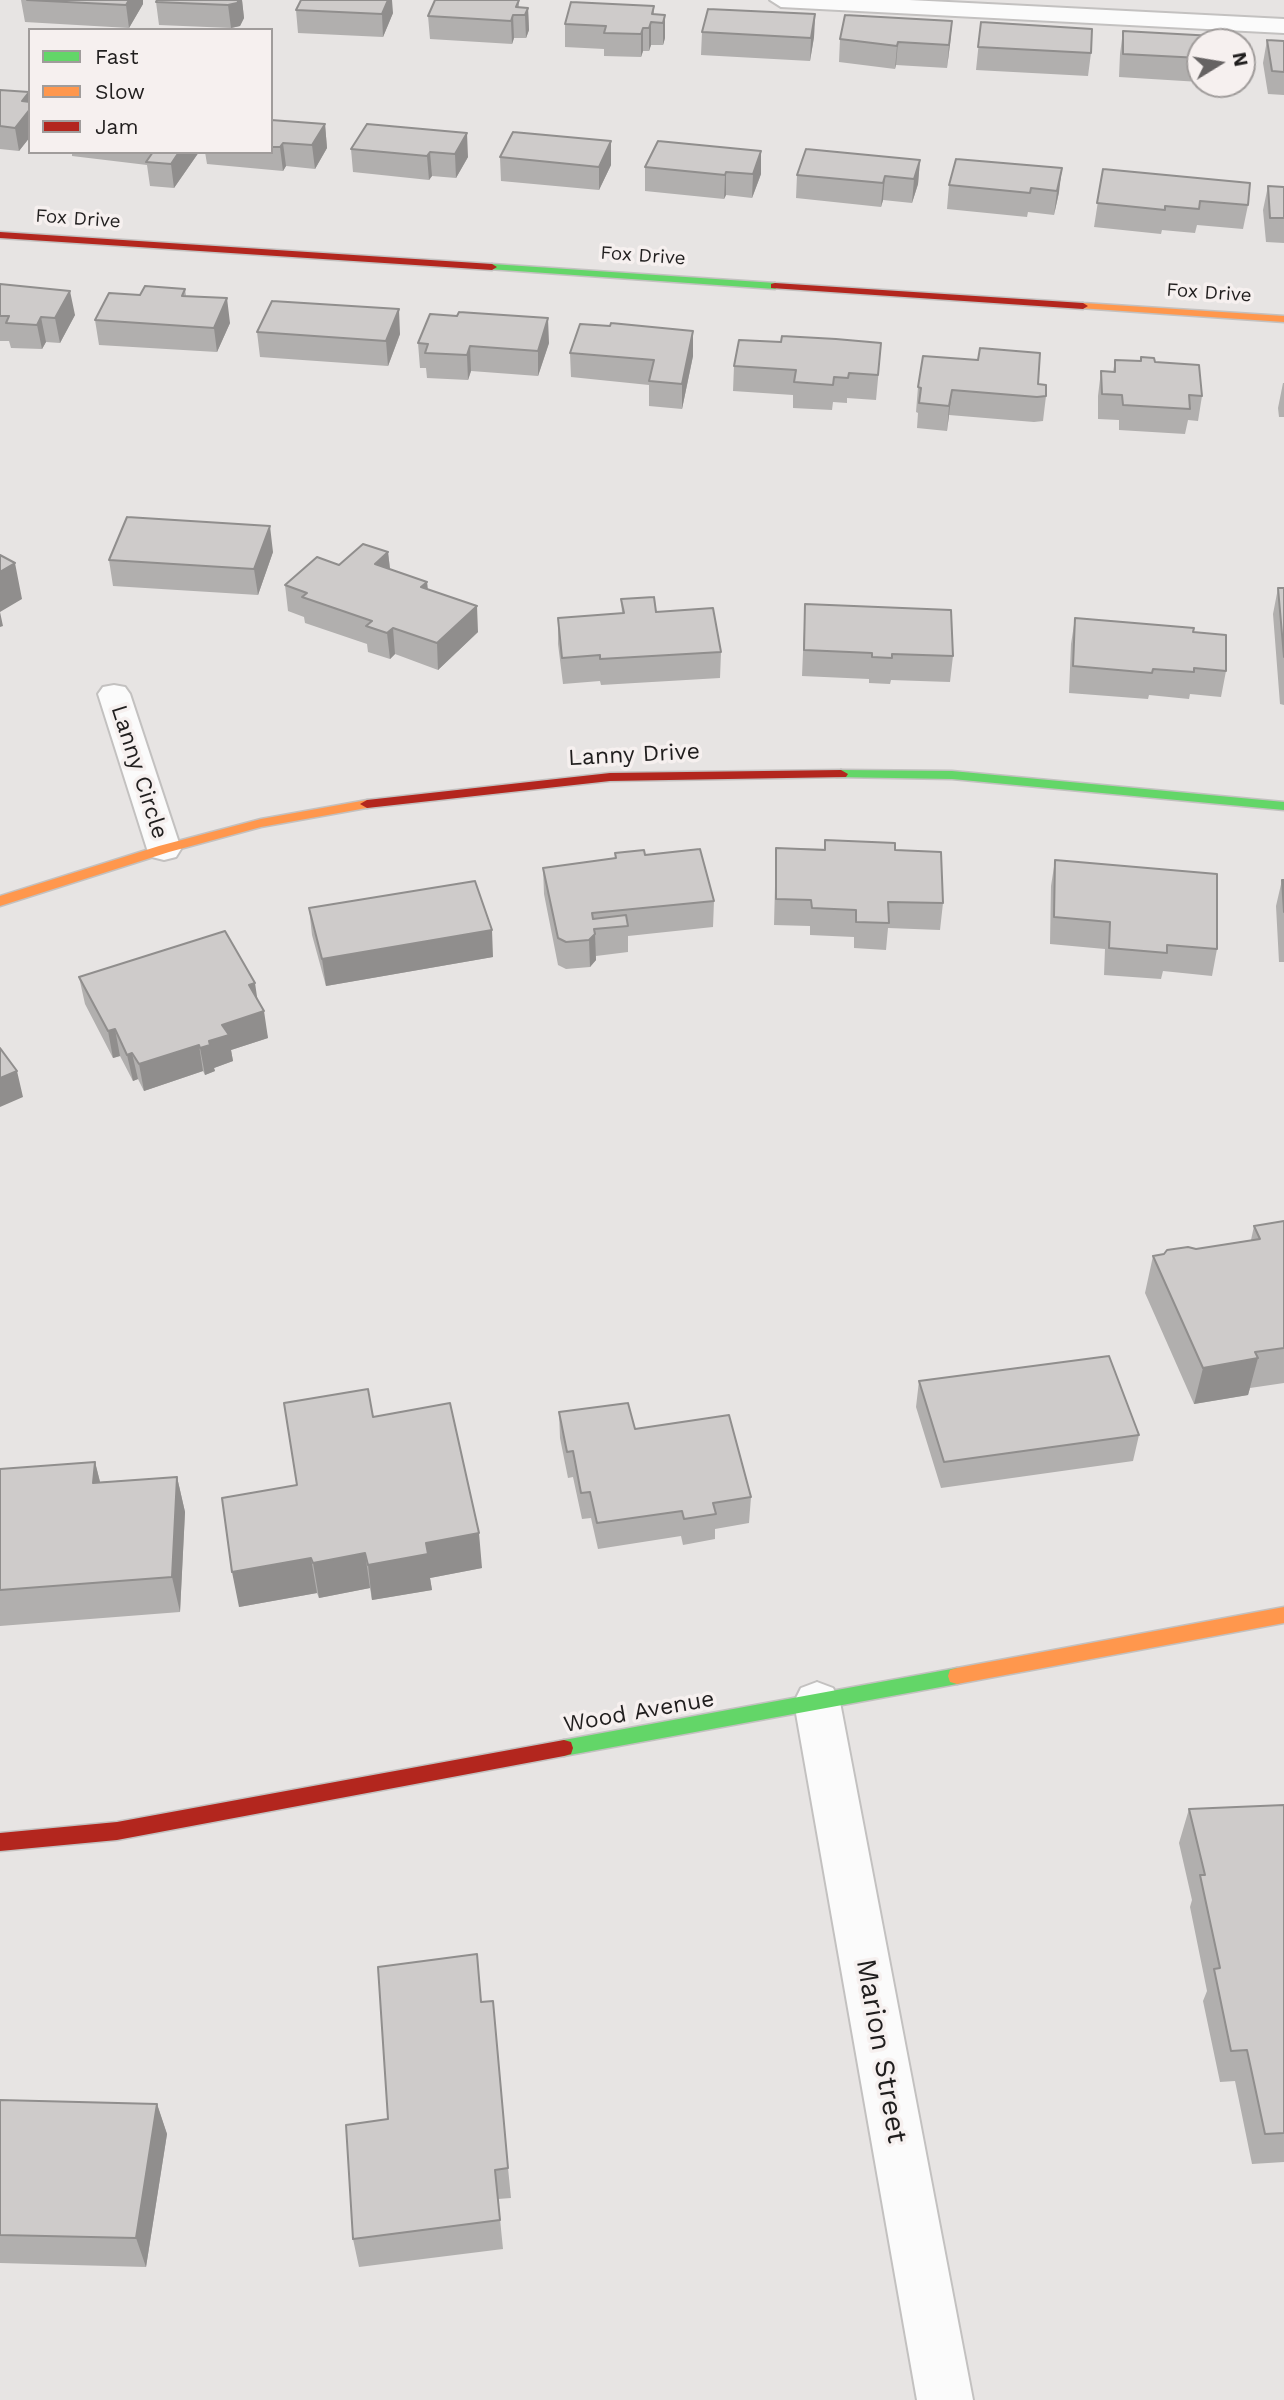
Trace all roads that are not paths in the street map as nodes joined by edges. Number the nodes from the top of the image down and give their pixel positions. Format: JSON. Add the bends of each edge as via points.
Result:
{"nodes":[{"id":1,"x":781,"y":0,"type":"edge"},
{"id":2,"x":1284,"y":26,"type":"edge"},
{"id":3,"x":0,"y":235,"type":"edge"},
{"id":4,"x":1284,"y":319,"type":"edge"},
{"id":5,"x":114,"y":694,"type":"dead end"},
{"id":6,"x":1284,"y":806,"type":"edge"},
{"id":7,"x":164,"y":849,"type":"junction"},
{"id":8,"x":0,"y":901,"type":"edge"},
{"id":9,"x":1284,"y":1615,"type":"edge"},
{"id":10,"x":817,"y":1702,"type":"junction"},
{"id":11,"x":0,"y":1842,"type":"edge"},
{"id":12,"x":945,"y":2400,"type":"edge"}],
"edges":[{"from":1,"to":2,"type":"street"},
{"from":3,"to":4,"type":"street","name":"Fox Drive"},
{"from":5,"to":7,"type":"street","name":"Lanny Circle"},
{"from":6,"to":7,"type":"street","name":"Lanny Drive","via":[[952,775],[611,777],[340,808]]},
{"from":7,"to":8,"type":"street","name":"Lanny Drive"},
{"from":9,"to":10,"type":"street","name":"Wood Avenue"},
{"from":10,"to":11,"type":"street","name":"Wood Avenue","via":[[117,1831]]},
{"from":10,"to":12,"type":"street","name":"Marion Street"}]}
